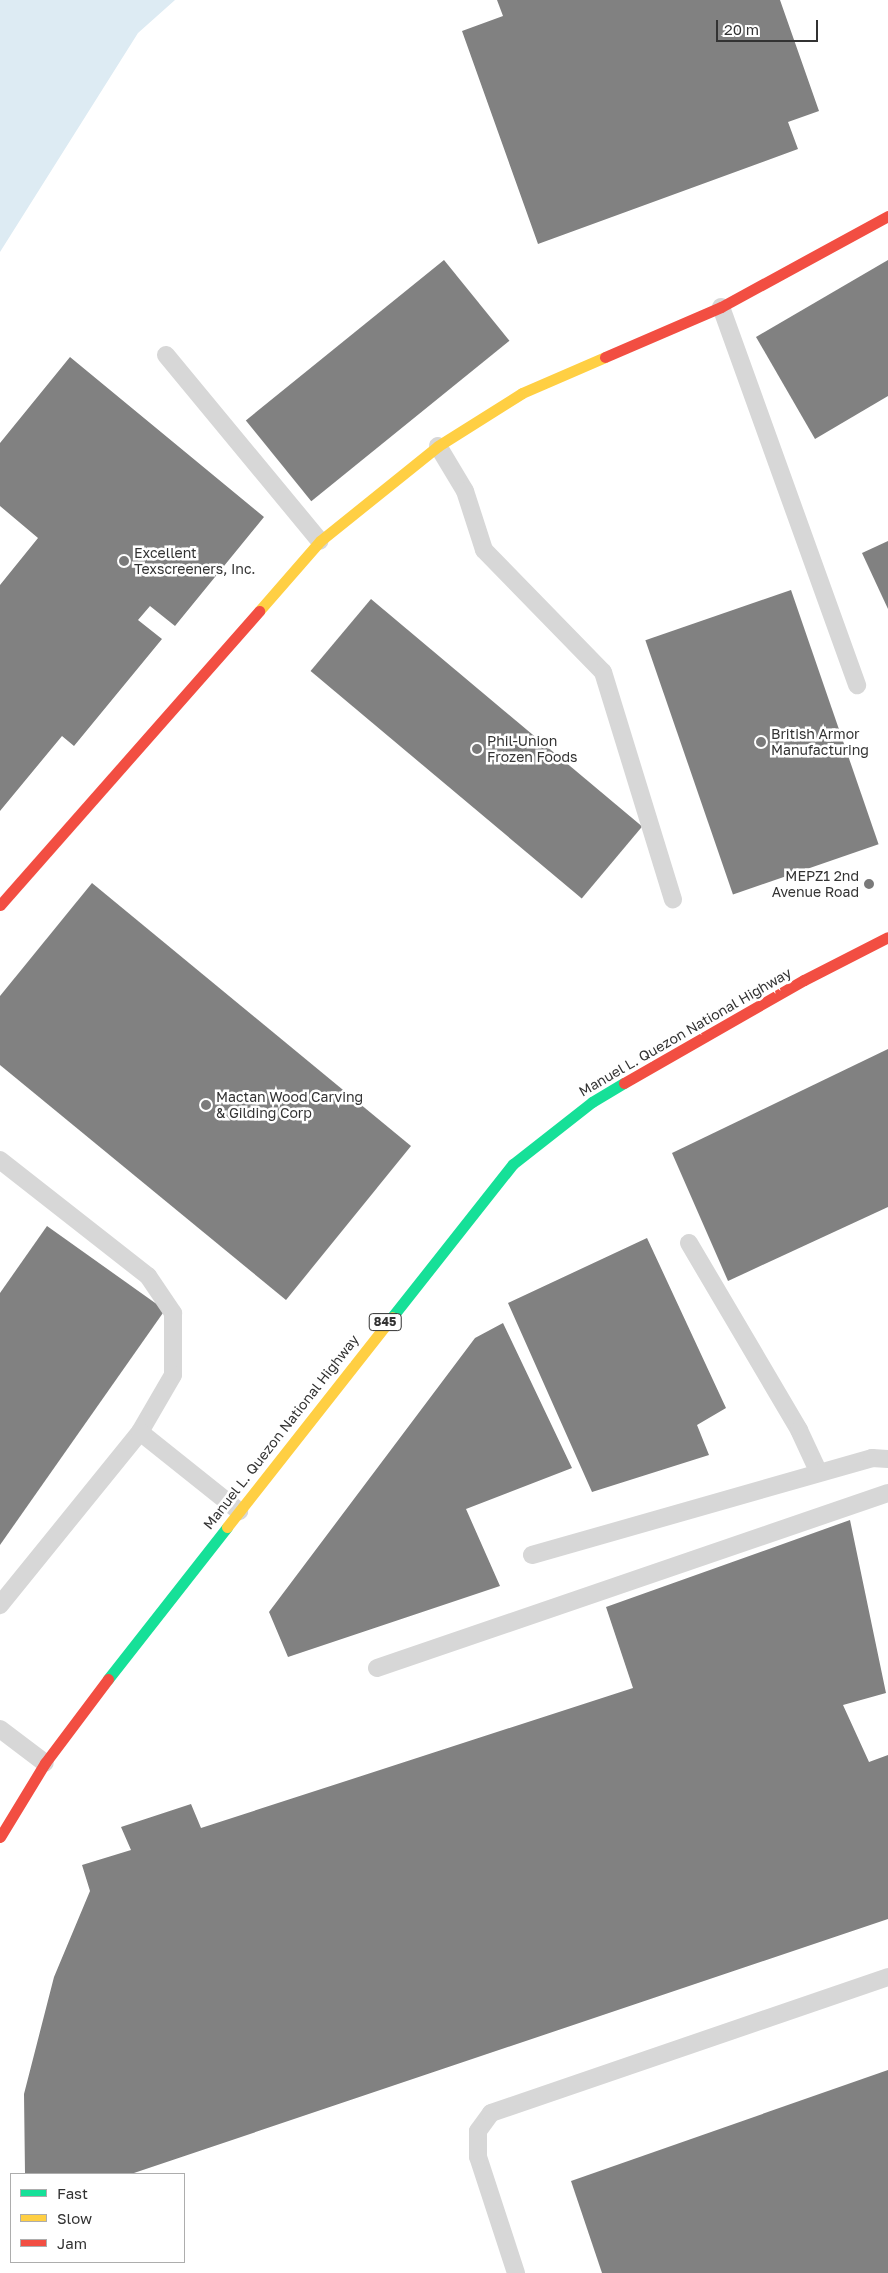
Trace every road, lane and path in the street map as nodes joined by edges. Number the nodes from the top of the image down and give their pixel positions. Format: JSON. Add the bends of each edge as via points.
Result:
{"nodes":[{"id":1,"x":888,"y":216,"type":"edge"},
{"id":2,"x":721,"y":307,"type":"junction"},
{"id":3,"x":166,"y":355,"type":"dead end"},
{"id":4,"x":438,"y":446,"type":"junction"},
{"id":5,"x":320,"y":541,"type":"junction"},
{"id":6,"x":857,"y":685,"type":"dead end"},
{"id":7,"x":673,"y":899,"type":"dead end"},
{"id":8,"x":0,"y":905,"type":"edge"},
{"id":9,"x":888,"y":938,"type":"edge"},
{"id":10,"x":0,"y":1160,"type":"edge"},
{"id":11,"x":689,"y":1243,"type":"dead end"},
{"id":12,"x":140,"y":1432,"type":"junction"},
{"id":13,"x":888,"y":1459,"type":"edge"},
{"id":14,"x":819,"y":1473,"type":"junction"},
{"id":15,"x":888,"y":1494,"type":"edge"},
{"id":16,"x":239,"y":1512,"type":"junction"},
{"id":17,"x":532,"y":1555,"type":"dead end"},
{"id":18,"x":0,"y":1605,"type":"edge"},
{"id":19,"x":377,"y":1668,"type":"dead end"},
{"id":20,"x":0,"y":1729,"type":"edge"},
{"id":21,"x":45,"y":1763,"type":"junction"},
{"id":22,"x":0,"y":1837,"type":"edge"},
{"id":23,"x":888,"y":1977,"type":"edge"},
{"id":24,"x":516,"y":2273,"type":"edge"}],
"edges":[{"from":1,"to":2,"type":"main road"},
{"from":2,"to":4,"type":"main road","via":[[522,393]]},
{"from":2,"to":6,"type":"lane"},
{"from":3,"to":5,"type":"lane"},
{"from":4,"to":5,"type":"main road"},
{"from":4,"to":7,"type":"lane","via":[[465,491],[484,550],[602,672]]},
{"from":5,"to":8,"type":"main road"},
{"from":9,"to":16,"type":"main road","name":"Manuel L. Quezon National Highway","number":"845","via":[[804,980],[592,1102],[513,1164]]},
{"from":10,"to":12,"type":"lane","via":[[148,1276],[172,1313],[173,1375]]},
{"from":11,"to":14,"type":"lane","via":[[799,1430]]},
{"from":12,"to":16,"type":"lane"},
{"from":12,"to":18,"type":"lane"},
{"from":13,"to":14,"type":"lane","via":[[872,1458]]},
{"from":14,"to":17,"type":"lane"},
{"from":15,"to":19,"type":"lane"},
{"from":16,"to":21,"type":"main road","name":"Manuel L. Quezon National Highway","number":"845"},
{"from":20,"to":21,"type":"lane"},
{"from":21,"to":22,"type":"main road","name":"Manuel L. Quezon National Highway","number":"845"},
{"from":23,"to":24,"type":"lane","via":[[491,2113],[478,2131],[478,2157]]}]}
